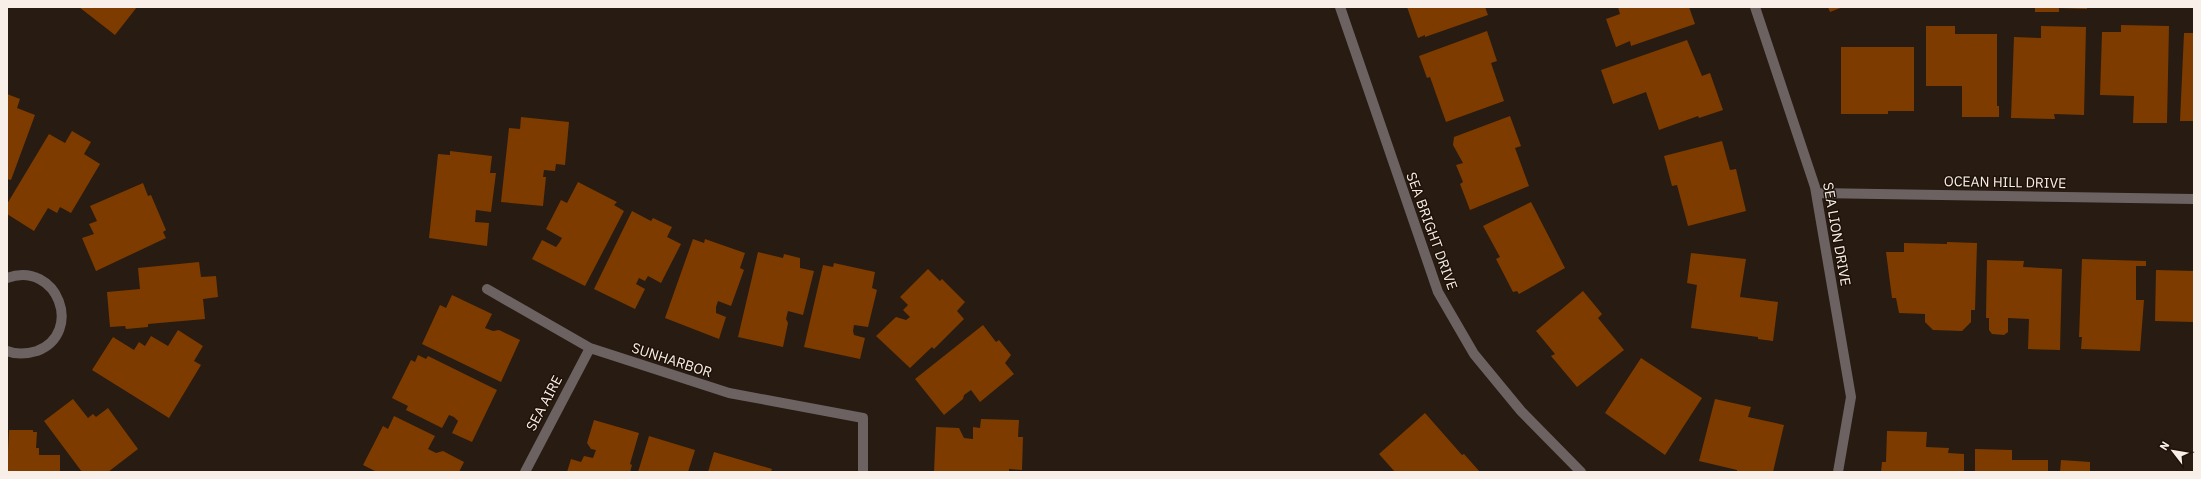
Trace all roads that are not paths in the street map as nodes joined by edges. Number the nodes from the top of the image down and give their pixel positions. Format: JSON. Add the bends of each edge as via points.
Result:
{"nodes":[{"id":1,"x":1340,"y":7,"type":"edge"},
{"id":2,"x":1755,"y":7,"type":"edge"},
{"id":3,"x":1816,"y":193,"type":"junction"},
{"id":4,"x":2194,"y":199,"type":"edge"},
{"id":5,"x":7,"y":278,"type":"edge"},
{"id":6,"x":487,"y":289,"type":"dead end"},
{"id":7,"x":590,"y":348,"type":"junction"},
{"id":8,"x":7,"y":351,"type":"edge"},
{"id":9,"x":525,"y":472,"type":"edge"},
{"id":10,"x":863,"y":472,"type":"edge"},
{"id":11,"x":1581,"y":472,"type":"edge"},
{"id":12,"x":1838,"y":472,"type":"edge"}],
"edges":[{"from":1,"to":11,"type":"street","name":"SEA BRIGHT DRIVE","via":[[1438,292],[1474,354],[1521,411]]},
{"from":2,"to":3,"type":"street","name":"SEA LION DRIVE"},
{"from":3,"to":4,"type":"street","name":"OCEAN HILL DRIVE"},
{"from":3,"to":12,"type":"street","name":"SEA LION DRIVE","via":[[1851,397]]},
{"from":5,"to":8,"type":"street","via":[[31,275],[46,282],[56,293],[61,308],[61,324],[54,338],[42,348],[28,354]]},
{"from":6,"to":7,"type":"street","name":"SUNHARBOR"},
{"from":7,"to":9,"type":"street","name":"SEA AIRE"},
{"from":7,"to":10,"type":"street","name":"SUNHARBOR","via":[[729,393],[863,418]]}]}
